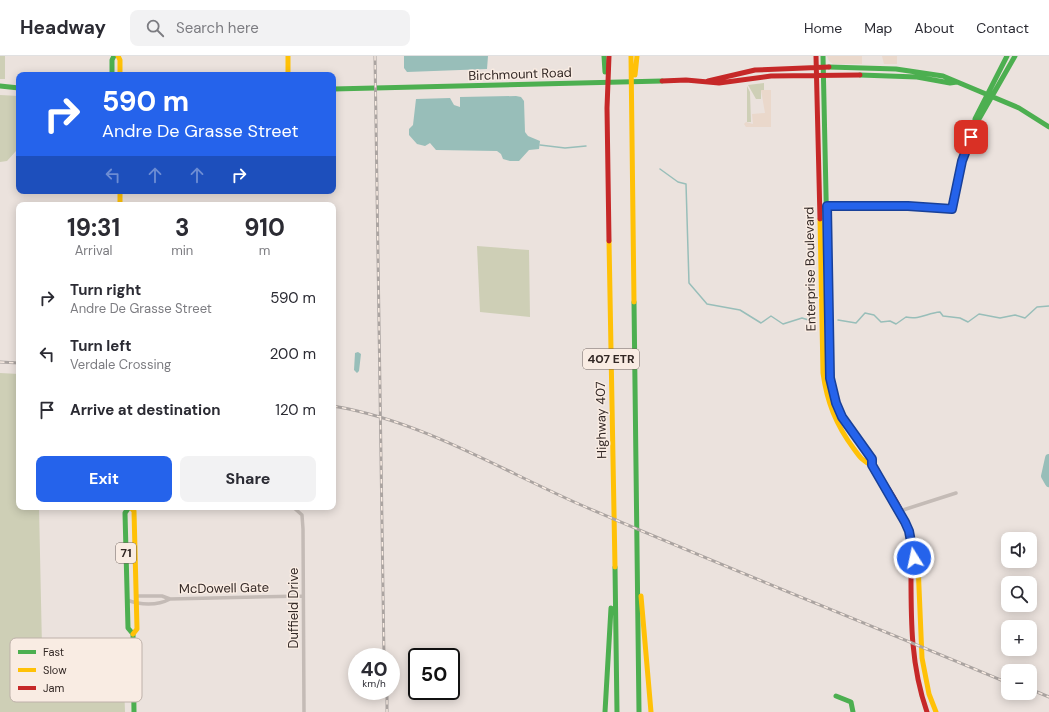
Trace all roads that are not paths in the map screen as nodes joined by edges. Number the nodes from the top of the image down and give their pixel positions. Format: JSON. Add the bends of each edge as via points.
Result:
{"nodes":[{"id":1,"x":114,"y":56,"type":"edge"},
{"id":2,"x":118,"y":56,"type":"edge"},
{"id":3,"x":288,"y":56,"type":"edge"},
{"id":4,"x":607,"y":56,"type":"edge"},
{"id":5,"x":631,"y":56,"type":"edge"},
{"id":6,"x":637,"y":56,"type":"edge"},
{"id":7,"x":816,"y":56,"type":"edge"},
{"id":8,"x":823,"y":56,"type":"edge"},
{"id":9,"x":1007,"y":56,"type":"edge"},
{"id":10,"x":1015,"y":56,"type":"edge"},
{"id":11,"x":816,"y":68,"type":"junction"},
{"id":12,"x":823,"y":68,"type":"junction"},
{"id":13,"x":112,"y":72,"type":"edge"},
{"id":14,"x":120,"y":72,"type":"edge"},
{"id":15,"x":288,"y":72,"type":"edge"},
{"id":16,"x":817,"y":76,"type":"junction"},
{"id":17,"x":823,"y":76,"type":"junction"},
{"id":18,"x":707,"y":81,"type":"junction"},
{"id":19,"x":957,"y":82,"type":"junction"},
{"id":20,"x":0,"y":86,"type":"edge"},
{"id":21,"x":16,"y":88,"type":"edge"},
{"id":22,"x":336,"y":89,"type":"edge"},
{"id":23,"x":988,"y":94,"type":"junction"},
{"id":24,"x":994,"y":96,"type":"junction"},
{"id":25,"x":632,"y":109,"type":"junction"},
{"id":26,"x":1049,"y":127,"type":"edge"},
{"id":27,"x":974,"y":128,"type":"junction"},
{"id":28,"x":820,"y":206,"type":"junction"},
{"id":29,"x":827,"y":206,"type":"junction"},
{"id":30,"x":872,"y":465,"type":"junction"},
{"id":31,"x":956,"y":493,"type":"dead end"},
{"id":32,"x":127,"y":510,"type":"edge"},
{"id":33,"x":133,"y":510,"type":"edge"},
{"id":34,"x":296,"y":510,"type":"edge"},
{"id":35,"x":900,"y":511,"type":"junction"},
{"id":36,"x":614,"y":545,"type":"junction"},
{"id":37,"x":637,"y":556,"type":"junction"},
{"id":38,"x":914,"y":558,"type":"junction"},
{"id":39,"x":136,"y":596,"type":"junction"},
{"id":40,"x":303,"y":596,"type":"junction"},
{"id":41,"x":127,"y":600,"type":"junction"},
{"id":42,"x":170,"y":600,"type":"junction"},
{"id":43,"x":136,"y":604,"type":"junction"},
{"id":44,"x":133,"y":634,"type":"junction"},
{"id":45,"x":133,"y":638,"type":"edge"},
{"id":46,"x":836,"y":696,"type":"dead end"},
{"id":47,"x":134,"y":702,"type":"edge"},
{"id":48,"x":134,"y":712,"type":"edge"},
{"id":49,"x":304,"y":712,"type":"edge"},
{"id":50,"x":605,"y":712,"type":"edge"},
{"id":51,"x":617,"y":712,"type":"edge"},
{"id":52,"x":639,"y":712,"type":"edge"},
{"id":53,"x":651,"y":712,"type":"edge"},
{"id":54,"x":853,"y":712,"type":"edge"},
{"id":55,"x":927,"y":712,"type":"edge"},
{"id":56,"x":936,"y":712,"type":"edge"}],
"edges":[{"from":1,"to":13,"type":"main road"},
{"from":2,"to":14,"type":"main road"},
{"from":3,"to":15,"type":"main road"},
{"from":4,"to":36,"type":"main road","name":"Highway 407","number":"407 ETR"},
{"from":5,"to":25,"type":"main road","number":"407 ETR"},
{"from":6,"to":25,"type":"main road"},
{"from":7,"to":11,"type":"main road","name":"Enterprise Boulevard"},
{"from":8,"to":12,"type":"main road","name":"Enterprise Boulevard"},
{"from":9,"to":23,"type":"main road"},
{"from":10,"to":24,"type":"main road"},
{"from":11,"to":12,"type":"main road","name":"Birchmount Road"},
{"from":11,"to":16,"type":"main road","name":"Enterprise Boulevard"},
{"from":11,"to":18,"type":"main road","name":"Birchmount Road","via":[[770,69]]},
{"from":12,"to":17,"type":"main road","name":"Enterprise Boulevard"},
{"from":12,"to":19,"type":"main road","name":"Birchmount Road","via":[[917,71],[951,77]]},
{"from":16,"to":17,"type":"main road","name":"Birchmount Road"},
{"from":16,"to":18,"type":"main road","name":"Birchmount Road","via":[[771,76],[719,83]]},
{"from":16,"to":28,"type":"main road","name":"Enterprise Boulevard"},
{"from":17,"to":19,"type":"main road","name":"Birchmount Road","via":[[917,77]]},
{"from":17,"to":29,"type":"main road","name":"Enterprise Boulevard"},
{"from":18,"to":22,"type":"main road","name":"Birchmount Road"},
{"from":19,"to":23,"type":"main road","name":"Birchmount Road"},
{"from":20,"to":21,"type":"main road"},
{"from":23,"to":24,"type":"main road","name":"Birchmount Road"},
{"from":23,"to":27,"type":"main road","via":[[975,119]]},
{"from":24,"to":26,"type":"main road","name":"Birchmount Road"},
{"from":24,"to":27,"type":"main road"},
{"from":25,"to":37,"type":"main road","number":"407 ETR"},
{"from":27,"to":29,"type":"main road","via":[[962,161],[952,209]]},
{"from":28,"to":29,"type":"street"},
{"from":28,"to":30,"type":"main road","name":"Enterprise Boulevard","via":[[825,392],[830,411],[842,434],[866,464]]},
{"from":29,"to":30,"type":"main road","name":"Enterprise Boulevard","via":[[830,378],[842,417],[872,459]]},
{"from":30,"to":35,"type":"main road","name":"Enterprise Boulevard"},
{"from":31,"to":35,"type":"street"},
{"from":32,"to":41,"type":"main road","number":"71"},
{"from":33,"to":39,"type":"main road","number":"71"},
{"from":34,"to":40,"type":"street","name":"Duffield Drive","via":[[302,515]]},
{"from":35,"to":38,"type":"main road","name":"Enterprise Boulevard","via":[[909,531]]},
{"from":36,"to":50,"type":"main road"},
{"from":36,"to":51,"type":"main road","name":"Highway 407","number":"407 ETR"},
{"from":37,"to":52,"type":"main road","number":"407 ETR"},
{"from":37,"to":53,"type":"main road"},
{"from":38,"to":55,"type":"main road","name":"Enterprise Boulevard","via":[[911,566],[913,659],[919,691]]},
{"from":38,"to":56,"type":"main road","name":"Enterprise Boulevard","via":[[918,564],[922,665],[927,691]]},
{"from":39,"to":42,"type":"street","name":"McDowell Gate","via":[[162,596]]},
{"from":39,"to":43,"type":"main road","number":"71"},
{"from":40,"to":42,"type":"street","name":"McDowell Gate"},
{"from":40,"to":49,"type":"street","name":"Duffield Drive"},
{"from":41,"to":43,"type":"street","name":"McDowell Gate"},
{"from":41,"to":44,"type":"main road","number":"71","via":[[128,628]]},
{"from":42,"to":43,"type":"street","name":"McDowell Gate","via":[[162,603]]},
{"from":43,"to":44,"type":"main road","number":"71","via":[[137,629]]},
{"from":44,"to":45,"type":"main road","number":"71"},
{"from":46,"to":54,"type":"main road","via":[[851,702]]},
{"from":47,"to":48,"type":"main road","number":"71"}]}
